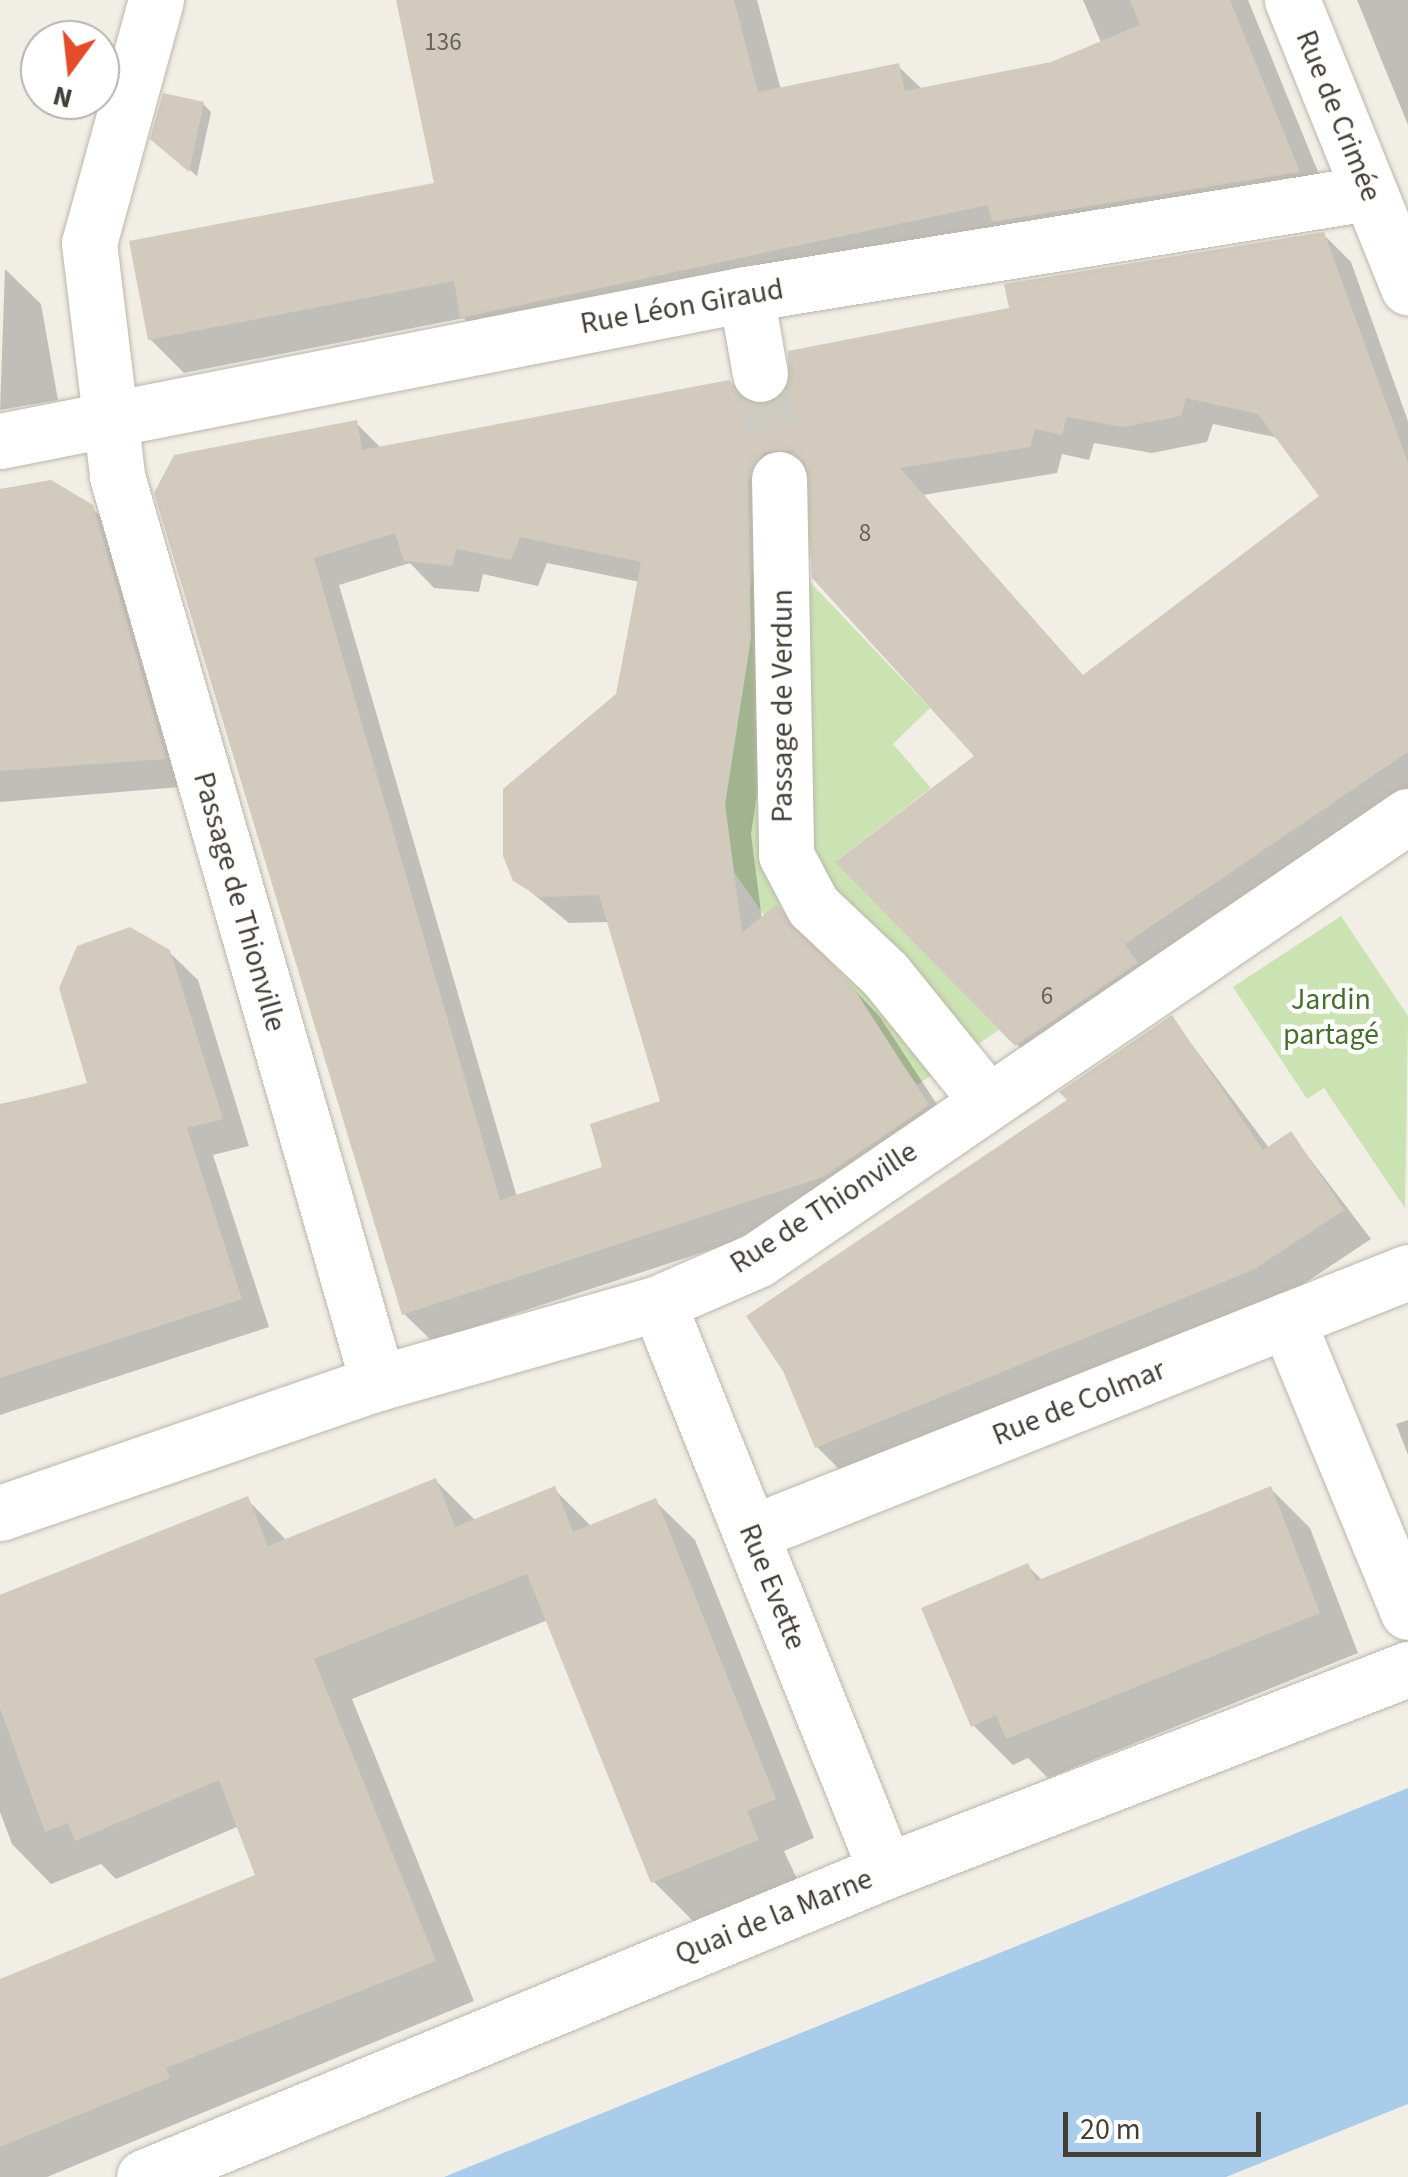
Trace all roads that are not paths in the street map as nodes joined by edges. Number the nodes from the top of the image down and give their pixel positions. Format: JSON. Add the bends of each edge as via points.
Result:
{"nodes":[{"id":1,"x":156,"y":0,"type":"edge"},
{"id":2,"x":1292,"y":0,"type":"edge"},
{"id":3,"x":1368,"y":193,"type":"junction"},
{"id":4,"x":1408,"y":287,"type":"edge"},
{"id":5,"x":746,"y":294,"type":"junction"},
{"id":6,"x":760,"y":374,"type":"tunnel mouth"},
{"id":7,"x":110,"y":420,"type":"junction"},
{"id":8,"x":0,"y":441,"type":"edge"},
{"id":9,"x":778,"y":479,"type":"tunnel mouth"},
{"id":10,"x":1408,"y":816,"type":"edge"},
{"id":11,"x":986,"y":1099,"type":"junction"},
{"id":12,"x":1408,"y":1272,"type":"edge"},
{"id":13,"x":658,"y":1303,"type":"junction"},
{"id":14,"x":1288,"y":1320,"type":"junction"},
{"id":15,"x":378,"y":1383,"type":"junction"},
{"id":16,"x":0,"y":1513,"type":"edge"},
{"id":17,"x":750,"y":1533,"type":"junction"},
{"id":18,"x":1408,"y":1612,"type":"edge"},
{"id":19,"x":1408,"y":1669,"type":"edge"},
{"id":20,"x":886,"y":1871,"type":"junction"},
{"id":21,"x":144,"y":2177,"type":"edge"}],
"edges":[{"from":1,"to":7,"type":"street","name":"Passage de Thionville","via":[[89,243]]},
{"from":2,"to":3,"type":"street","name":"Rue de Crimée"},
{"from":3,"to":4,"type":"street","name":"Rue de Crimée"},
{"from":3,"to":5,"type":"street","name":"Rue Léon Giraud"},
{"from":5,"to":6,"type":"street"},
{"from":5,"to":7,"type":"street","name":"Rue Léon Giraud"},
{"from":7,"to":8,"type":"street","name":"Rue Léon Giraud"},
{"from":7,"to":15,"type":"street","name":"Passage de Thionville","via":[[116,476]]},
{"from":9,"to":11,"type":"street","name":"Passage de Verdun","via":[[786,855],[813,906],[886,974]]},
{"from":10,"to":11,"type":"street","name":"Rue de Thionville"},
{"from":11,"to":13,"type":"street","name":"Rue de Thionville","via":[[757,1260]]},
{"from":12,"to":14,"type":"street","name":"Rue de Colmar"},
{"from":13,"to":15,"type":"street","name":"Rue de Thionville"},
{"from":13,"to":17,"type":"street","name":"Rue Evette"},
{"from":14,"to":17,"type":"street","name":"Rue de Colmar"},
{"from":14,"to":18,"type":"street"},
{"from":15,"to":16,"type":"street","name":"Rue de Thionville"},
{"from":17,"to":20,"type":"street","name":"Rue Evette"},
{"from":19,"to":20,"type":"street","name":"Quai de la Marne"},
{"from":20,"to":21,"type":"street","name":"Quai de la Marne"}]}
